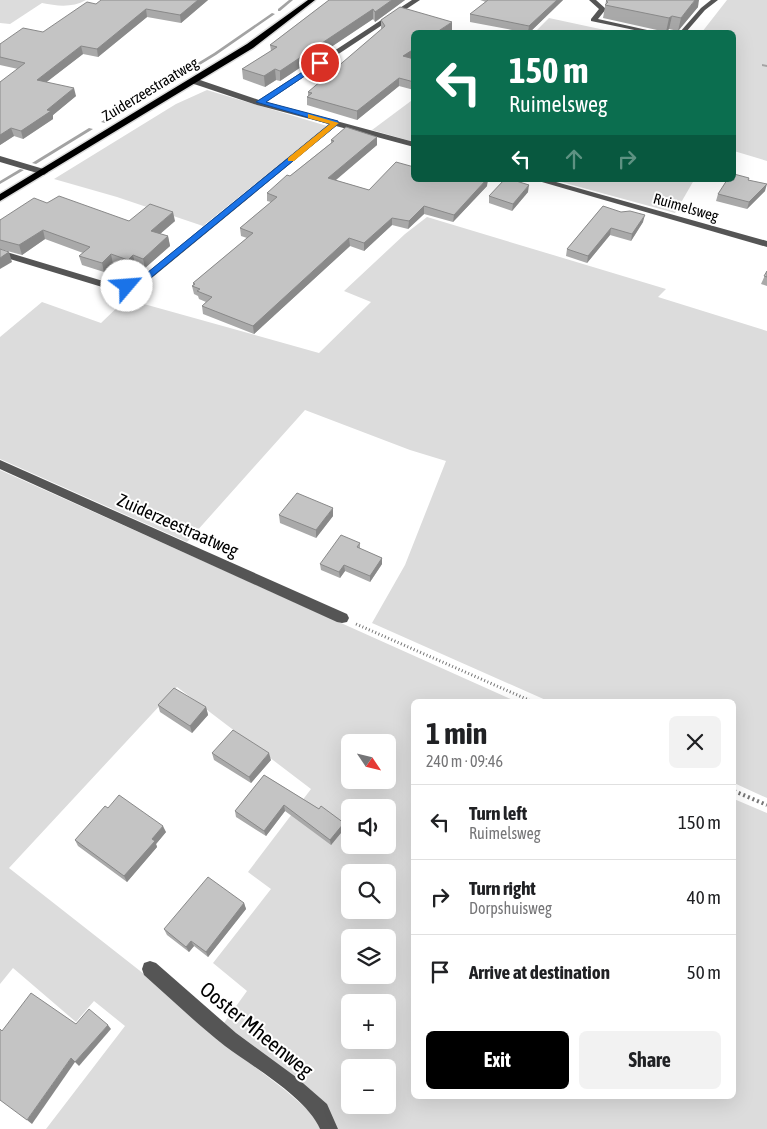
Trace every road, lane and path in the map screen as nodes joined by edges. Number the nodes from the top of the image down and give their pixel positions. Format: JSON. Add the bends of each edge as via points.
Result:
{"nodes":[{"id":1,"x":312,"y":0,"type":"edge"},
{"id":2,"x":417,"y":0,"type":"edge"},
{"id":3,"x":592,"y":0,"type":"edge"},
{"id":4,"x":715,"y":0,"type":"edge"},
{"id":5,"x":642,"y":30,"type":"edge"},
{"id":6,"x":685,"y":30,"type":"edge"},
{"id":7,"x":194,"y":81,"type":"junction"},
{"id":8,"x":260,"y":102,"type":"junction"},
{"id":9,"x":335,"y":123,"type":"junction"},
{"id":10,"x":411,"y":144,"type":"edge"},
{"id":11,"x":0,"y":159,"type":"edge"},
{"id":12,"x":44,"y":172,"type":"junction"},
{"id":13,"x":546,"y":182,"type":"edge"},
{"id":14,"x":0,"y":198,"type":"edge"},
{"id":15,"x":767,"y":244,"type":"edge"},
{"id":16,"x":0,"y":253,"type":"edge"},
{"id":17,"x":0,"y":464,"type":"edge"},
{"id":18,"x":342,"y":618,"type":"joint"},
{"id":19,"x":526,"y":699,"type":"edge"},
{"id":20,"x":736,"y":792,"type":"edge"},
{"id":21,"x":767,"y":805,"type":"edge"},
{"id":22,"x":150,"y":969,"type":"dead end"},
{"id":23,"x":329,"y":1129,"type":"edge"}],
"edges":[{"from":1,"to":7,"type":"main road","name":"Zuiderzeestraatweg","via":[[250,46]]},
{"from":2,"to":8,"type":"street"},
{"from":3,"to":5,"type":"street","via":[[603,9],[593,20]]},
{"from":4,"to":6,"type":"street"},
{"from":7,"to":8,"type":"street"},
{"from":7,"to":12,"type":"main road","name":"Zuiderzeestraatweg"},
{"from":8,"to":9,"type":"street"},
{"from":9,"to":10,"type":"street"},
{"from":9,"to":16,"type":"street","via":[[145,279],[127,286],[112,287]]},
{"from":11,"to":12,"type":"street"},
{"from":12,"to":14,"type":"main road","name":"Zuiderzeestraatweg"},
{"from":13,"to":15,"type":"street","name":"Ruimelsweg"},
{"from":17,"to":18,"type":"street","name":"Zuiderzeestraatweg"},
{"from":18,"to":19,"type":"path"},
{"from":20,"to":21,"type":"path"},
{"from":22,"to":23,"type":"street","name":"Ooster Mheenweg","via":[[230,1039],[321,1110]]}]}
